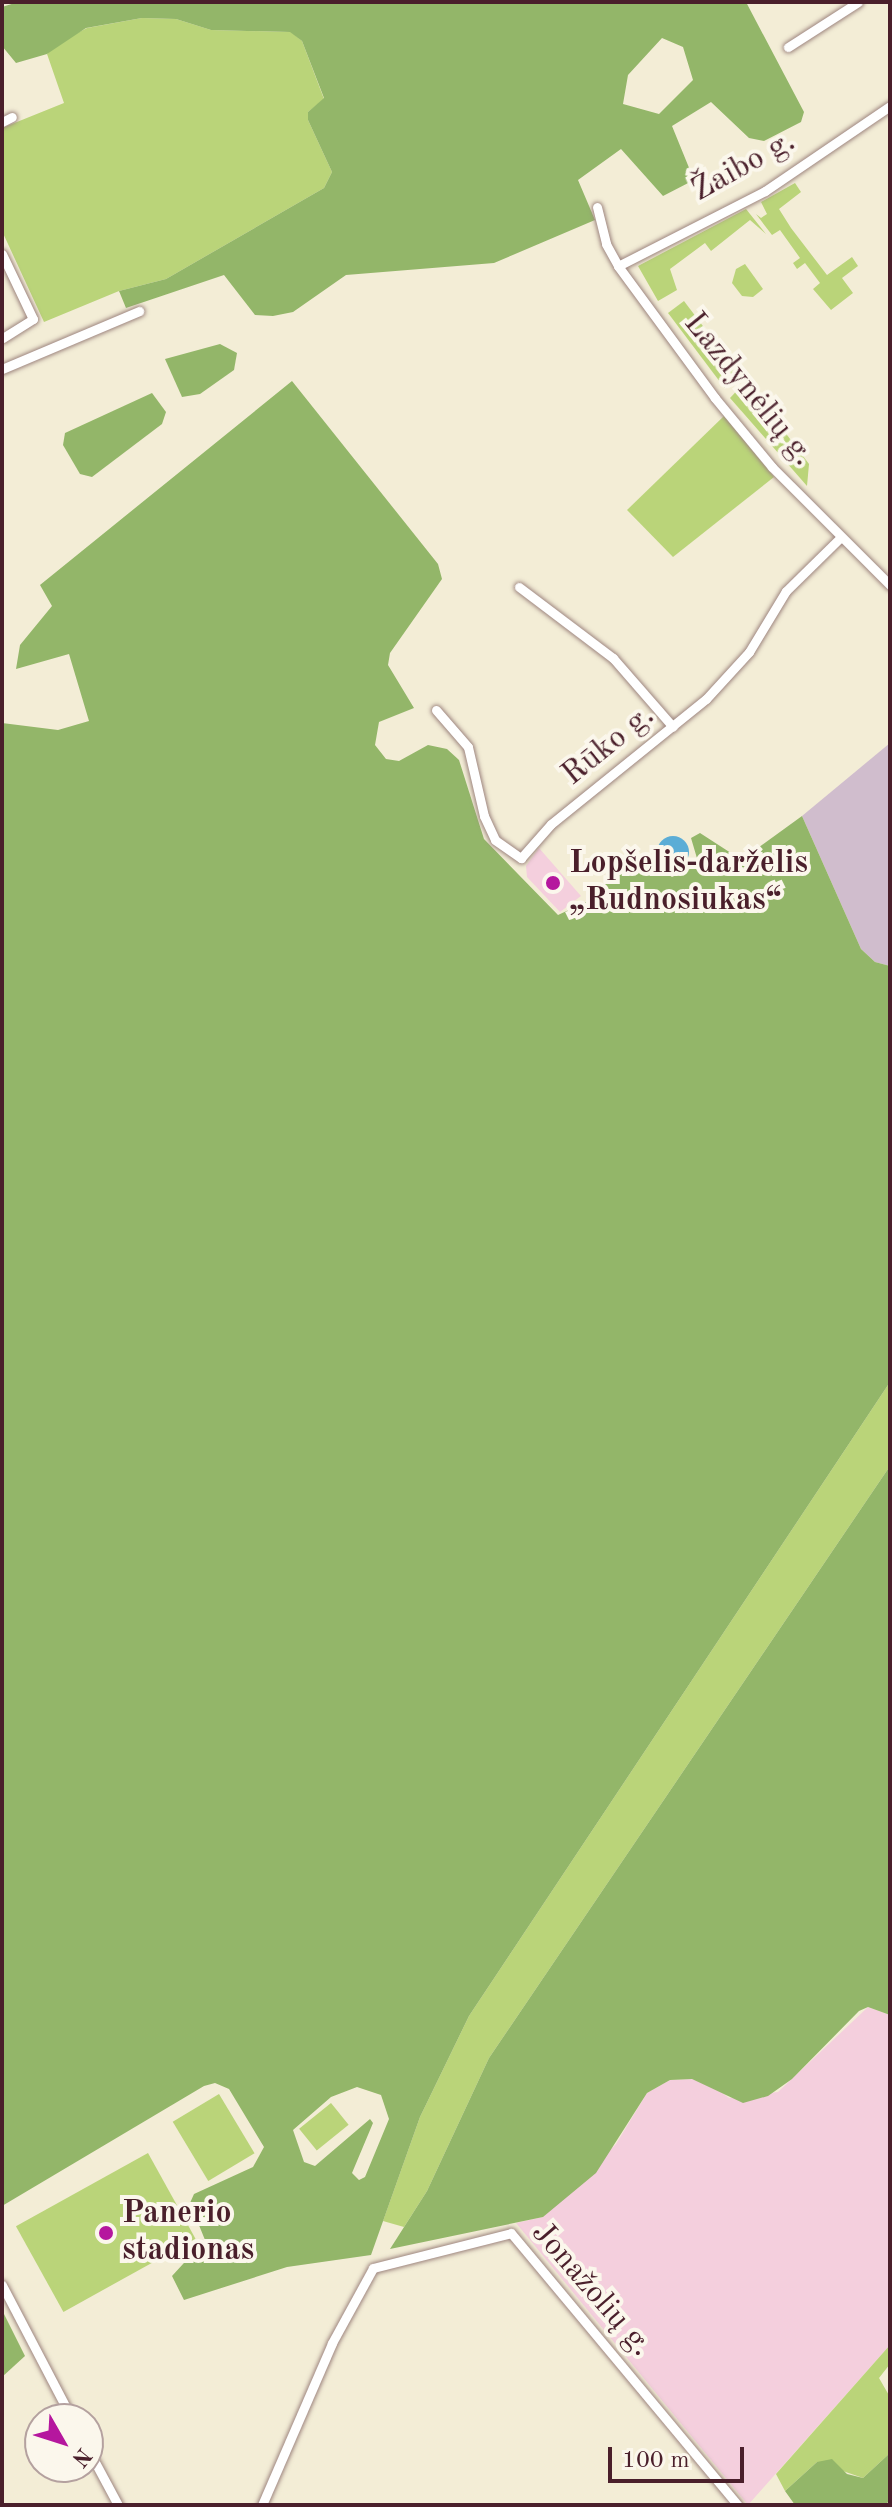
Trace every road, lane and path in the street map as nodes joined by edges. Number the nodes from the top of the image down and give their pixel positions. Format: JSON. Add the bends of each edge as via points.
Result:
{"nodes":[{"id":1,"x":858,"y":2,"type":"edge"},
{"id":2,"x":788,"y":47,"type":"dead end"},
{"id":3,"x":890,"y":106,"type":"edge"},
{"id":4,"x":12,"y":117,"type":"dead end"},
{"id":5,"x":2,"y":122,"type":"edge"},
{"id":6,"x":597,"y":207,"type":"dead end"},
{"id":7,"x":2,"y":254,"type":"edge"},
{"id":8,"x":618,"y":266,"type":"junction"},
{"id":9,"x":139,"y":311,"type":"dead end"},
{"id":10,"x":2,"y":338,"type":"edge"},
{"id":11,"x":2,"y":369,"type":"edge"},
{"id":12,"x":841,"y":537,"type":"junction"},
{"id":13,"x":890,"y":585,"type":"edge"},
{"id":14,"x":519,"y":587,"type":"dead end"},
{"id":15,"x":436,"y":710,"type":"dead end"},
{"id":16,"x":673,"y":727,"type":"junction"},
{"id":17,"x":2,"y":2285,"type":"edge"},
{"id":18,"x":64,"y":2403,"type":"edge"},
{"id":19,"x":104,"y":2479,"type":"edge"},
{"id":20,"x":118,"y":2505,"type":"edge"},
{"id":21,"x":262,"y":2505,"type":"edge"},
{"id":22,"x":738,"y":2505,"type":"edge"}],
"edges":[{"from":1,"to":2,"type":"street"},
{"from":3,"to":8,"type":"street","name":"Žaibo g.","via":[[765,191]]},
{"from":4,"to":5,"type":"street"},
{"from":6,"to":8,"type":"street","name":"Lazdynėlių g."},
{"from":7,"to":10,"type":"street","via":[[33,319]]},
{"from":8,"to":12,"type":"street","name":"Lazdynėlių g.","via":[[715,398]]},
{"from":9,"to":11,"type":"street"},
{"from":12,"to":13,"type":"street","name":"Lazdynėlių g."},
{"from":12,"to":16,"type":"street","name":"Rūko g.","via":[[786,591],[735,669]]},
{"from":14,"to":16,"type":"street","via":[[613,658]]},
{"from":15,"to":16,"type":"street","name":"Rūko g.","via":[[468,747],[495,840],[521,858],[551,824]]},
{"from":17,"to":18,"type":"street"},
{"from":19,"to":20,"type":"street"},
{"from":21,"to":22,"type":"street","name":"Jonažolių g.","via":[[332,2343],[373,2268],[511,2233]]}]}
